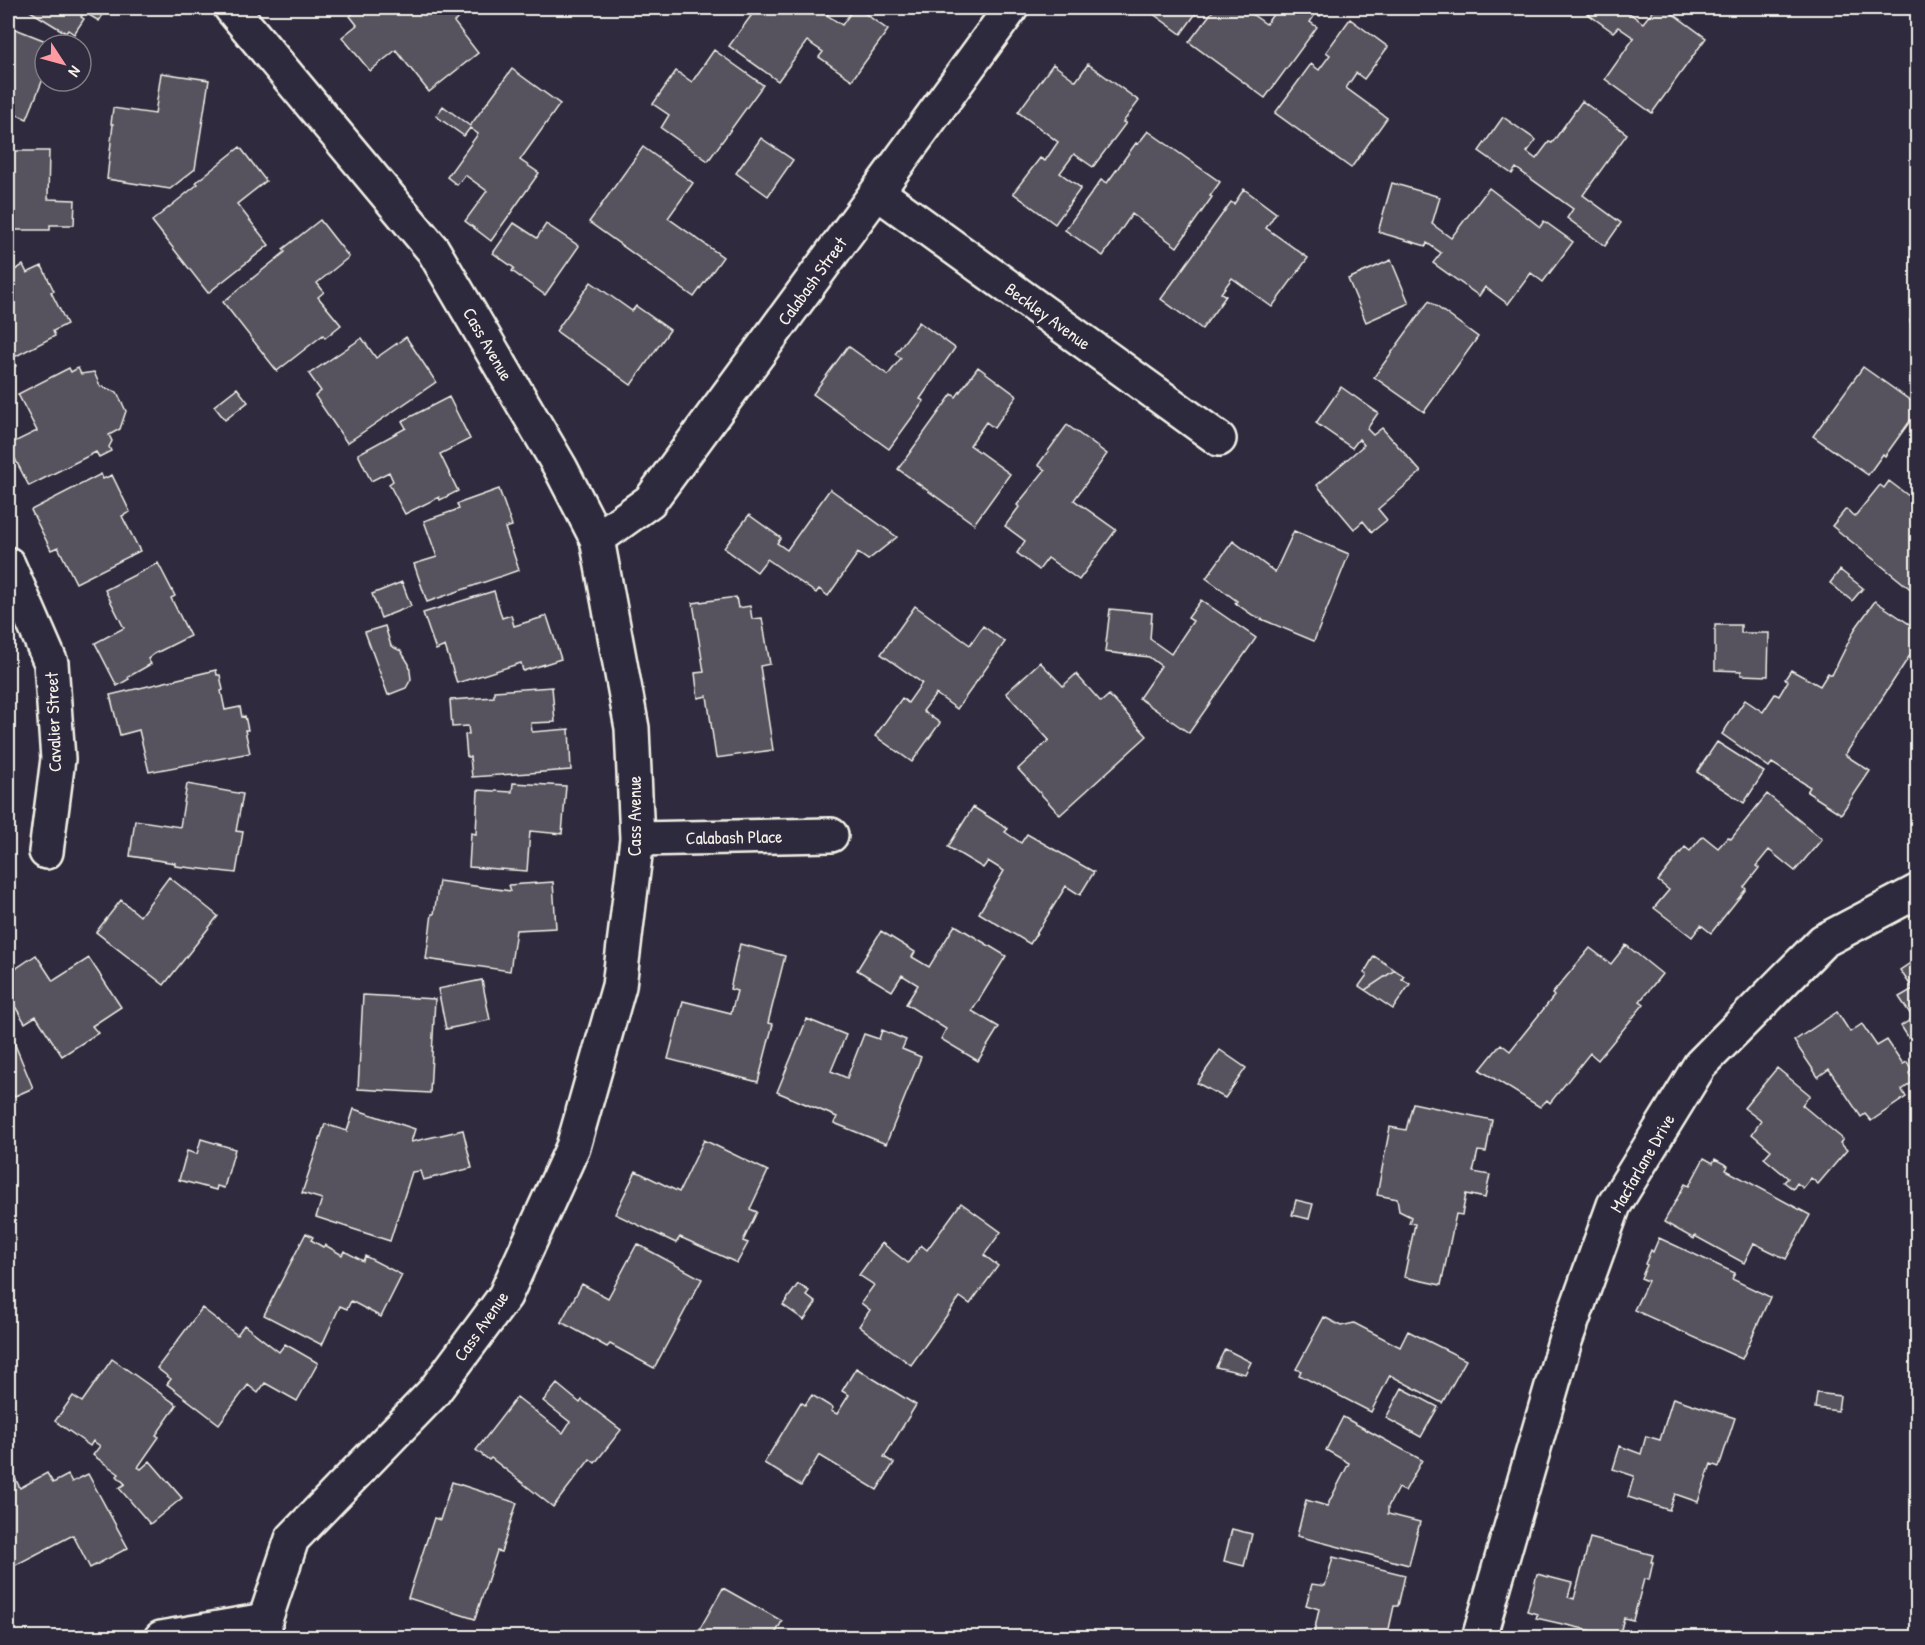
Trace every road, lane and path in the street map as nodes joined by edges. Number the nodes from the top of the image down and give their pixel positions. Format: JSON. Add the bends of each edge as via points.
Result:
{"nodes":[{"id":1,"x":231,"y":8,"type":"edge"},
{"id":2,"x":1011,"y":8,"type":"edge"},
{"id":3,"x":877,"y":192,"type":"junction"},
{"id":4,"x":1219,"y":439,"type":"dead end"},
{"id":5,"x":597,"y":539,"type":"junction"},
{"id":6,"x":8,"y":564,"type":"edge"},
{"id":7,"x":831,"y":835,"type":"dead end"},
{"id":8,"x":637,"y":839,"type":"junction"},
{"id":9,"x":46,"y":852,"type":"dead end"},
{"id":10,"x":1917,"y":891,"type":"edge"},
{"id":11,"x":265,"y":1629,"type":"edge"},
{"id":12,"x":161,"y":1638,"type":"edge"},
{"id":13,"x":1479,"y":1638,"type":"edge"}],
"edges":[{"from":1,"to":5,"type":"street","name":"Cass Avenue","via":[[433,250],[560,467]]},
{"from":2,"to":3,"type":"street","name":"Calabash Street"},
{"from":3,"to":4,"type":"street","name":"Beckley Avenue"},
{"from":3,"to":5,"type":"street","name":"Calabash Street","via":[[650,501]]},
{"from":5,"to":8,"type":"street","name":"Cass Avenue","via":[[632,728]]},
{"from":6,"to":9,"type":"street","name":"Cavalier Street","via":[[51,663],[58,759]]},
{"from":7,"to":8,"type":"street","name":"Calabash Place"},
{"from":8,"to":11,"type":"street","name":"Cass Avenue","via":[[619,986],[573,1147],[505,1296],[433,1393],[292,1539]]},
{"from":10,"to":13,"type":"street","name":"Macfarlane Drive","via":[[1823,941],[1701,1065],[1614,1205],[1564,1341]]},
{"from":11,"to":12,"type":"street"}]}
